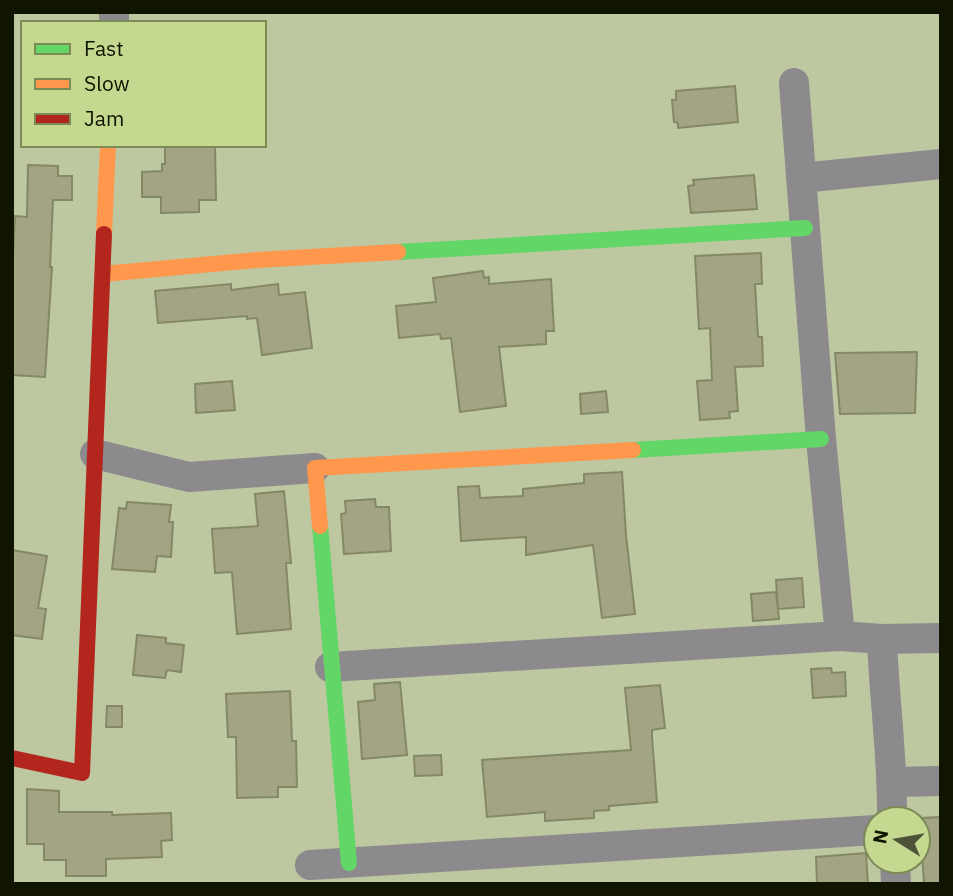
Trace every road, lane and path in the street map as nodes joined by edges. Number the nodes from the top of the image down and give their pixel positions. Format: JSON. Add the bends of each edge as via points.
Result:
{"nodes":[{"id":1,"x":794,"y":83,"type":"dead end"},
{"id":2,"x":108,"y":147,"type":"edge"},
{"id":3,"x":941,"y":164,"type":"edge"},
{"id":4,"x":801,"y":178,"type":"junction"},
{"id":5,"x":805,"y":228,"type":"junction"},
{"id":6,"x":103,"y":274,"type":"junction"},
{"id":7,"x":821,"y":439,"type":"junction"},
{"id":8,"x":95,"y":454,"type":"junction"},
{"id":9,"x":316,"y":468,"type":"junction"},
{"id":10,"x":840,"y":636,"type":"junction"},
{"id":11,"x":941,"y":638,"type":"edge"},
{"id":12,"x":882,"y":639,"type":"junction"},
{"id":13,"x":331,"y":667,"type":"junction"},
{"id":14,"x":12,"y":758,"type":"edge"},
{"id":15,"x":941,"y":781,"type":"edge"},
{"id":16,"x":893,"y":782,"type":"junction"},
{"id":17,"x":892,"y":805,"type":"edge"},
{"id":18,"x":862,"y":831,"type":"edge"},
{"id":19,"x":349,"y":863,"type":"junction"},
{"id":20,"x":310,"y":865,"type":"dead end"}],
"edges":[{"from":1,"to":4,"type":"street"},
{"from":2,"to":6,"type":"street"},
{"from":3,"to":4,"type":"street"},
{"from":4,"to":5,"type":"street"},
{"from":5,"to":6,"type":"street","via":[[257,260]]},
{"from":5,"to":7,"type":"street"},
{"from":6,"to":8,"type":"street"},
{"from":7,"to":9,"type":"street"},
{"from":7,"to":10,"type":"street"},
{"from":8,"to":9,"type":"street","via":[[189,477]]},
{"from":8,"to":14,"type":"street","via":[[82,774]]},
{"from":9,"to":13,"type":"street"},
{"from":10,"to":12,"type":"street"},
{"from":10,"to":13,"type":"street"},
{"from":11,"to":12,"type":"street"},
{"from":12,"to":16,"type":"street"},
{"from":13,"to":19,"type":"street"},
{"from":15,"to":16,"type":"street"},
{"from":16,"to":17,"type":"street"},
{"from":18,"to":19,"type":"street"},
{"from":19,"to":20,"type":"street"}]}
